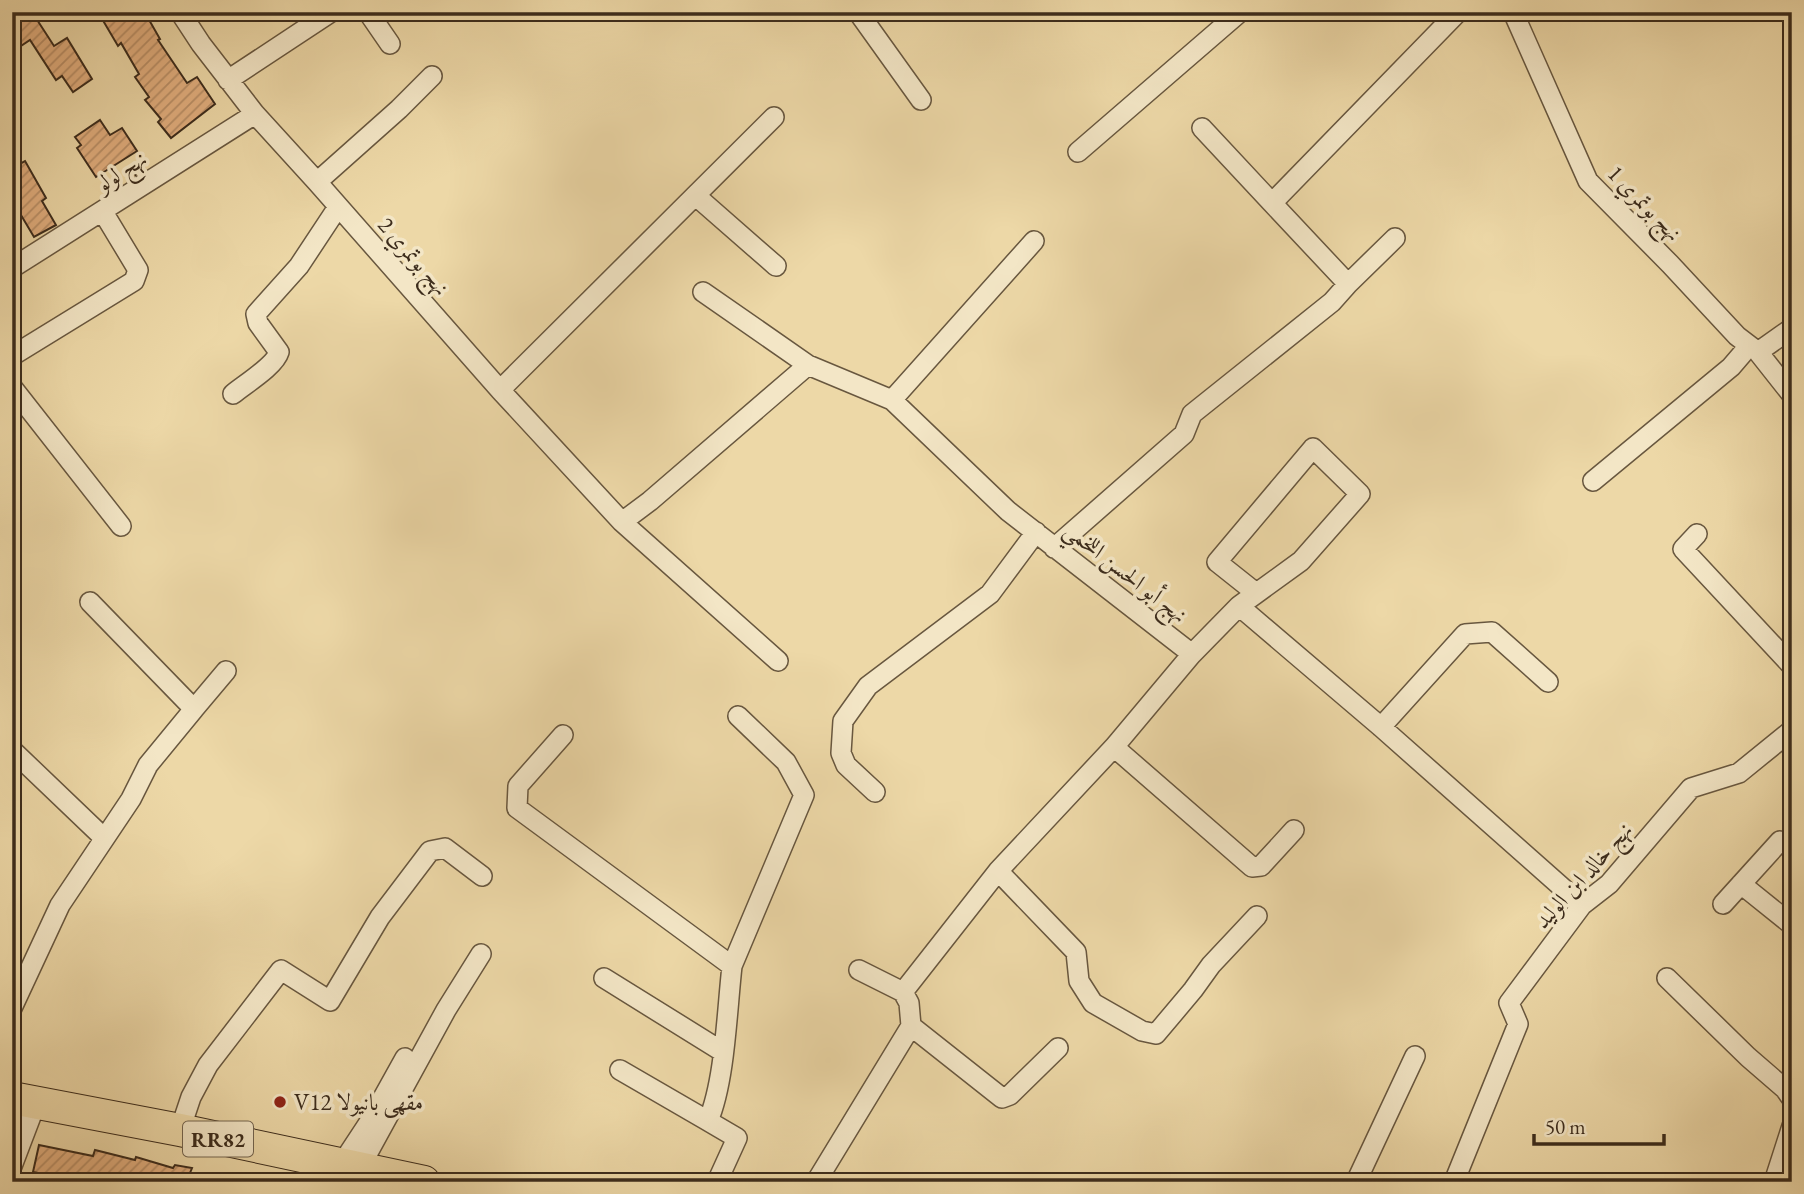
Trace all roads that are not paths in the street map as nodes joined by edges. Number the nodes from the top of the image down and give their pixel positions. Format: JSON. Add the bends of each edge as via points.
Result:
{"nodes":[{"id":1,"x":180,"y":12,"type":"edge"},
{"id":2,"x":331,"y":12,"type":"edge"},
{"id":3,"x":368,"y":12,"type":"edge"},
{"id":4,"x":858,"y":12,"type":"edge"},
{"id":5,"x":1240,"y":12,"type":"edge"},
{"id":6,"x":1458,"y":12,"type":"edge"},
{"id":7,"x":1513,"y":12,"type":"edge"},
{"id":8,"x":390,"y":44,"type":"dead end"},
{"id":9,"x":432,"y":76,"type":"dead end"},
{"id":10,"x":229,"y":80,"type":"junction"},
{"id":11,"x":921,"y":100,"type":"dead end"},
{"id":12,"x":255,"y":114,"type":"junction"},
{"id":13,"x":774,"y":117,"type":"dead end"},
{"id":14,"x":1202,"y":128,"type":"dead end"},
{"id":15,"x":1079,"y":152,"type":"dead end"},
{"id":16,"x":317,"y":182,"type":"junction"},
{"id":17,"x":696,"y":195,"type":"junction"},
{"id":18,"x":1272,"y":203,"type":"junction"},
{"id":19,"x":338,"y":206,"type":"junction"},
{"id":20,"x":103,"y":212,"type":"junction"},
{"id":21,"x":1395,"y":237,"type":"dead end"},
{"id":22,"x":1034,"y":241,"type":"dead end"},
{"id":23,"x":776,"y":266,"type":"dead end"},
{"id":24,"x":12,"y":268,"type":"edge"},
{"id":25,"x":1348,"y":284,"type":"junction"},
{"id":26,"x":704,"y":292,"type":"dead end"},
{"id":27,"x":1792,"y":328,"type":"edge"},
{"id":28,"x":1754,"y":349,"type":"junction"},
{"id":29,"x":12,"y":356,"type":"edge"},
{"id":30,"x":808,"y":365,"type":"junction"},
{"id":31,"x":12,"y":387,"type":"edge"},
{"id":32,"x":500,"y":390,"type":"junction"},
{"id":33,"x":233,"y":394,"type":"dead end"},
{"id":34,"x":1792,"y":395,"type":"edge"},
{"id":35,"x":892,"y":400,"type":"junction"},
{"id":36,"x":1593,"y":481,"type":"dead end"},
{"id":37,"x":622,"y":522,"type":"junction"},
{"id":38,"x":121,"y":526,"type":"dead end"},
{"id":39,"x":1036,"y":532,"type":"junction"},
{"id":40,"x":1697,"y":534,"type":"dead end"},
{"id":41,"x":1055,"y":548,"type":"junction"},
{"id":42,"x":1256,"y":593,"type":"junction"},
{"id":43,"x":90,"y":602,"type":"dead end"},
{"id":44,"x":1239,"y":606,"type":"junction"},
{"id":45,"x":1192,"y":654,"type":"junction"},
{"id":46,"x":778,"y":662,"type":"dead end"},
{"id":47,"x":1792,"y":666,"type":"edge"},
{"id":48,"x":226,"y":671,"type":"dead end"},
{"id":49,"x":1548,"y":682,"type":"dead end"},
{"id":50,"x":194,"y":709,"type":"junction"},
{"id":51,"x":738,"y":716,"type":"dead end"},
{"id":52,"x":1381,"y":727,"type":"junction"},
{"id":53,"x":1792,"y":730,"type":"edge"},
{"id":54,"x":563,"y":735,"type":"dead end"},
{"id":55,"x":1114,"y":747,"type":"junction"},
{"id":56,"x":12,"y":750,"type":"edge"},
{"id":57,"x":875,"y":792,"type":"dead end"},
{"id":58,"x":1294,"y":830,"type":"dead end"},
{"id":59,"x":104,"y":838,"type":"junction"},
{"id":60,"x":1792,"y":843,"type":"edge"},
{"id":61,"x":998,"y":871,"type":"junction"},
{"id":62,"x":482,"y":876,"type":"dead end"},
{"id":63,"x":1741,"y":884,"type":"junction"},
{"id":64,"x":1723,"y":904,"type":"dead end"},
{"id":65,"x":1582,"y":905,"type":"junction"},
{"id":66,"x":1257,"y":916,"type":"dead end"},
{"id":67,"x":1792,"y":925,"type":"edge"},
{"id":68,"x":481,"y":954,"type":"dead end"},
{"id":69,"x":732,"y":966,"type":"junction"},
{"id":70,"x":859,"y":970,"type":"dead end"},
{"id":71,"x":604,"y":978,"type":"dead end"},
{"id":72,"x":1667,"y":978,"type":"dead end"},
{"id":73,"x":441,"y":992,"type":"dead end"},
{"id":74,"x":903,"y":992,"type":"junction"},
{"id":75,"x":12,"y":1008,"type":"edge"},
{"id":76,"x":911,"y":1026,"type":"junction"},
{"id":77,"x":1058,"y":1048,"type":"dead end"},
{"id":78,"x":723,"y":1052,"type":"junction"},
{"id":79,"x":1415,"y":1056,"type":"dead end"},
{"id":80,"x":620,"y":1070,"type":"dead end"},
{"id":81,"x":1792,"y":1099,"type":"edge"},
{"id":82,"x":24,"y":1100,"type":"edge"},
{"id":83,"x":708,"y":1121,"type":"junction"},
{"id":84,"x":1792,"y":1126,"type":"edge"},
{"id":85,"x":180,"y":1130,"type":"junction"},
{"id":86,"x":12,"y":1166,"type":"edge"},
{"id":87,"x":363,"y":1172,"type":"edge"},
{"id":88,"x":424,"y":1182,"type":"edge"},
{"id":89,"x":717,"y":1182,"type":"edge"},
{"id":90,"x":816,"y":1182,"type":"edge"},
{"id":91,"x":1356,"y":1182,"type":"edge"},
{"id":92,"x":1454,"y":1182,"type":"edge"},
{"id":93,"x":1774,"y":1182,"type":"edge"}],
"edges":[{"from":1,"to":10,"type":"street","name":"نهج بوتمري 2"},
{"from":2,"to":10,"type":"street"},
{"from":3,"to":8,"type":"street"},
{"from":4,"to":11,"type":"street"},
{"from":5,"to":15,"type":"street"},
{"from":6,"to":18,"type":"street"},
{"from":7,"to":28,"type":"street","name":"نهج بوتمري 1","via":[[1588,181]]},
{"from":9,"to":16,"type":"street"},
{"from":10,"to":12,"type":"street","name":"نهج بوتمري 2"},
{"from":12,"to":16,"type":"street","name":"نهج بوتمري 2"},
{"from":12,"to":20,"type":"street","name":"نهج لولو"},
{"from":13,"to":17,"type":"street"},
{"from":14,"to":18,"type":"street"},
{"from":16,"to":19,"type":"street","name":"نهج بوتمري 2"},
{"from":17,"to":23,"type":"street"},
{"from":17,"to":32,"type":"street"},
{"from":18,"to":25,"type":"street"},
{"from":19,"to":32,"type":"street","name":"نهج بوتمري 2"},
{"from":19,"to":33,"type":"street","via":[[291,278],[256,314],[279,355]]},
{"from":20,"to":24,"type":"street","name":"نهج لولو"},
{"from":20,"to":29,"type":"street","via":[[138,270],[134,281]]},
{"from":21,"to":25,"type":"street"},
{"from":22,"to":35,"type":"street"},
{"from":25,"to":41,"type":"street","via":[[1332,302],[1192,414],[1184,434]]},
{"from":26,"to":30,"type":"street","name":"نهج أبو الحسن اللخمي"},
{"from":27,"to":28,"type":"street"},
{"from":28,"to":34,"type":"street","name":"نهج بوتمري 1"},
{"from":28,"to":36,"type":"street"},
{"from":30,"to":35,"type":"street","name":"نهج أبو الحسن اللخمي"},
{"from":30,"to":37,"type":"street"},
{"from":31,"to":38,"type":"street"},
{"from":32,"to":37,"type":"street","name":"نهج بوتمري 2"},
{"from":35,"to":39,"type":"street","name":"نهج أبو الحسن اللخمي"},
{"from":37,"to":46,"type":"street","name":"نهج بوتمري 2"},
{"from":39,"to":41,"type":"street","name":"نهج أبو الحسن اللخمي"},
{"from":39,"to":57,"type":"street","via":[[990,594],[868,686],[843,721],[841,753],[846,765]]},
{"from":40,"to":47,"type":"street","via":[[1683,549]]},
{"from":41,"to":45,"type":"street","name":"نهج أبو الحسن اللخمي"},
{"from":42,"to":42,"type":"street","name":"نهج أبو الحسن اللخمي","via":[[1301,561],[1360,494],[1312,448],[1217,562]]},
{"from":42,"to":44,"type":"street","name":"نهج أبو الحسن اللخمي"},
{"from":43,"to":50,"type":"street"},
{"from":44,"to":45,"type":"street","name":"نهج أبو الحسن اللخمي"},
{"from":44,"to":52,"type":"street"},
{"from":45,"to":55,"type":"street"},
{"from":48,"to":50,"type":"street"},
{"from":49,"to":52,"type":"street","via":[[1492,632],[1465,634]]},
{"from":50,"to":59,"type":"street","via":[[148,765]]},
{"from":51,"to":69,"type":"street","via":[[786,762],[804,795]]},
{"from":52,"to":65,"type":"street"},
{"from":53,"to":65,"type":"street","name":"نهج خالد ابن الوليد","via":[[1739,774],[1691,788],[1609,884]]},
{"from":54,"to":69,"type":"street","via":[[518,786],[517,808]]},
{"from":55,"to":58,"type":"street","via":[[1252,867],[1261,866]]},
{"from":55,"to":61,"type":"street"},
{"from":56,"to":59,"type":"street"},
{"from":59,"to":75,"type":"street","via":[[60,905]]},
{"from":60,"to":63,"type":"street","via":[[1780,841]]},
{"from":61,"to":66,"type":"street","via":[[1076,952],[1079,981],[1093,1003],[1156,1034]]},
{"from":61,"to":74,"type":"street"},
{"from":62,"to":85,"type":"street","via":[[445,848],[430,851],[380,917],[330,1001],[281,970],[208,1065]]},
{"from":63,"to":64,"type":"street"},
{"from":63,"to":67,"type":"street"},
{"from":65,"to":92,"type":"street","name":"نهج خالد ابن الوليد","via":[[1509,1003],[1518,1024]]},
{"from":68,"to":87,"type":"street","via":[[446,1010]]},
{"from":69,"to":78,"type":"street"},
{"from":70,"to":74,"type":"street"},
{"from":71,"to":78,"type":"street"},
{"from":72,"to":81,"type":"street"},
{"from":73,"to":87,"type":"street","via":[[370,1121]]},
{"from":74,"to":76,"type":"street"},
{"from":76,"to":77,"type":"street","via":[[1002,1098]]},
{"from":76,"to":90,"type":"street"},
{"from":78,"to":83,"type":"street"},
{"from":79,"to":91,"type":"street"},
{"from":80,"to":83,"type":"street"},
{"from":82,"to":85,"type":"main road","number":"RR82"},
{"from":82,"to":86,"type":"street"},
{"from":83,"to":89,"type":"street","via":[[737,1139]]},
{"from":84,"to":93,"type":"street"},
{"from":85,"to":87,"type":"main road","number":"RR82"},
{"from":87,"to":88,"type":"main road","number":"RR82"}]}
